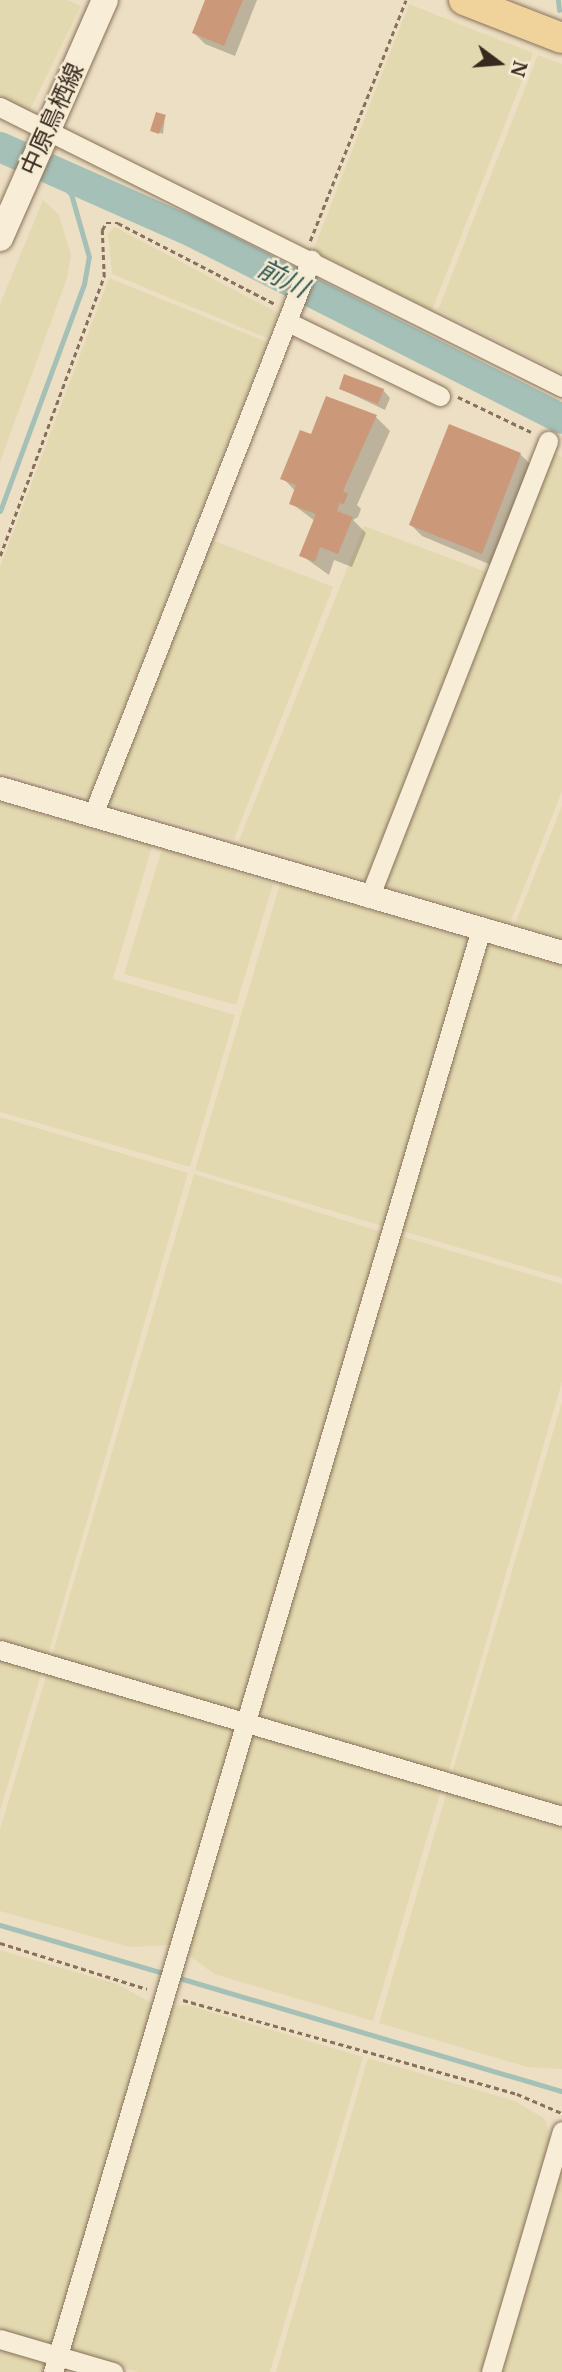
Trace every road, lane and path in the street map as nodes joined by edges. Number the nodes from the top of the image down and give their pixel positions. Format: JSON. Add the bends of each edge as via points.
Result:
{"nodes":[{"id":1,"x":104,"y":0,"type":"edge"},
{"id":2,"x":406,"y":0,"type":"edge"},
{"id":3,"x":464,"y":0,"type":"edge"},
{"id":4,"x":562,"y":38,"type":"edge"},
{"id":5,"x":0,"y":107,"type":"edge"},
{"id":6,"x":45,"y":134,"type":"junction"},
{"id":7,"x":2,"y":225,"type":"edge"},
{"id":8,"x":306,"y":264,"type":"junction"},
{"id":9,"x":291,"y":314,"type":"junction"},
{"id":10,"x":562,"y":387,"type":"edge"},
{"id":11,"x":440,"y":396,"type":"joint"},
{"id":12,"x":548,"y":441,"type":"joint"},
{"id":13,"x":0,"y":556,"type":"edge"},
{"id":14,"x":0,"y":788,"type":"edge"},
{"id":15,"x":92,"y":817,"type":"junction"},
{"id":16,"x":369,"y":898,"type":"junction"},
{"id":17,"x":481,"y":929,"type":"junction"},
{"id":18,"x":562,"y":952,"type":"edge"},
{"id":19,"x":0,"y":1650,"type":"edge"},
{"id":20,"x":247,"y":1723,"type":"junction"},
{"id":21,"x":562,"y":1816,"type":"edge"},
{"id":22,"x":0,"y":1943,"type":"edge"},
{"id":23,"x":165,"y":1996,"type":"junction"},
{"id":24,"x":562,"y":2113,"type":"edge"},
{"id":25,"x":562,"y":2131,"type":"edge"},
{"id":26,"x":0,"y":2339,"type":"edge"},
{"id":27,"x":55,"y":2364,"type":"edge"},
{"id":28,"x":113,"y":2372,"type":"edge"},
{"id":29,"x":491,"y":2372,"type":"edge"}],
"edges":[{"from":1,"to":6,"type":"main road","name":"中原鳥栖線"},
{"from":2,"to":8,"type":"path"},
{"from":3,"to":4,"type":"main road"},
{"from":5,"to":6,"type":"street"},
{"from":6,"to":7,"type":"main road","name":"中原鳥栖線"},
{"from":6,"to":8,"type":"street"},
{"from":8,"to":9,"type":"street"},
{"from":8,"to":10,"type":"street"},
{"from":9,"to":11,"type":"street"},
{"from":9,"to":13,"type":"path","via":[[118,223],[106,223],[102,229],[104,277]]},
{"from":9,"to":15,"type":"street"},
{"from":11,"to":12,"type":"path","via":[[456,396]]},
{"from":12,"to":16,"type":"street"},
{"from":14,"to":15,"type":"street"},
{"from":15,"to":16,"type":"street"},
{"from":16,"to":17,"type":"street"},
{"from":17,"to":18,"type":"street"},
{"from":17,"to":20,"type":"street"},
{"from":19,"to":20,"type":"street"},
{"from":20,"to":21,"type":"street"},
{"from":20,"to":23,"type":"street"},
{"from":22,"to":23,"type":"path"},
{"from":23,"to":24,"type":"path","via":[[215,2006],[517,2094]]},
{"from":23,"to":27,"type":"street"},
{"from":25,"to":29,"type":"street"},
{"from":26,"to":27,"type":"street"},
{"from":27,"to":28,"type":"street"}]}
